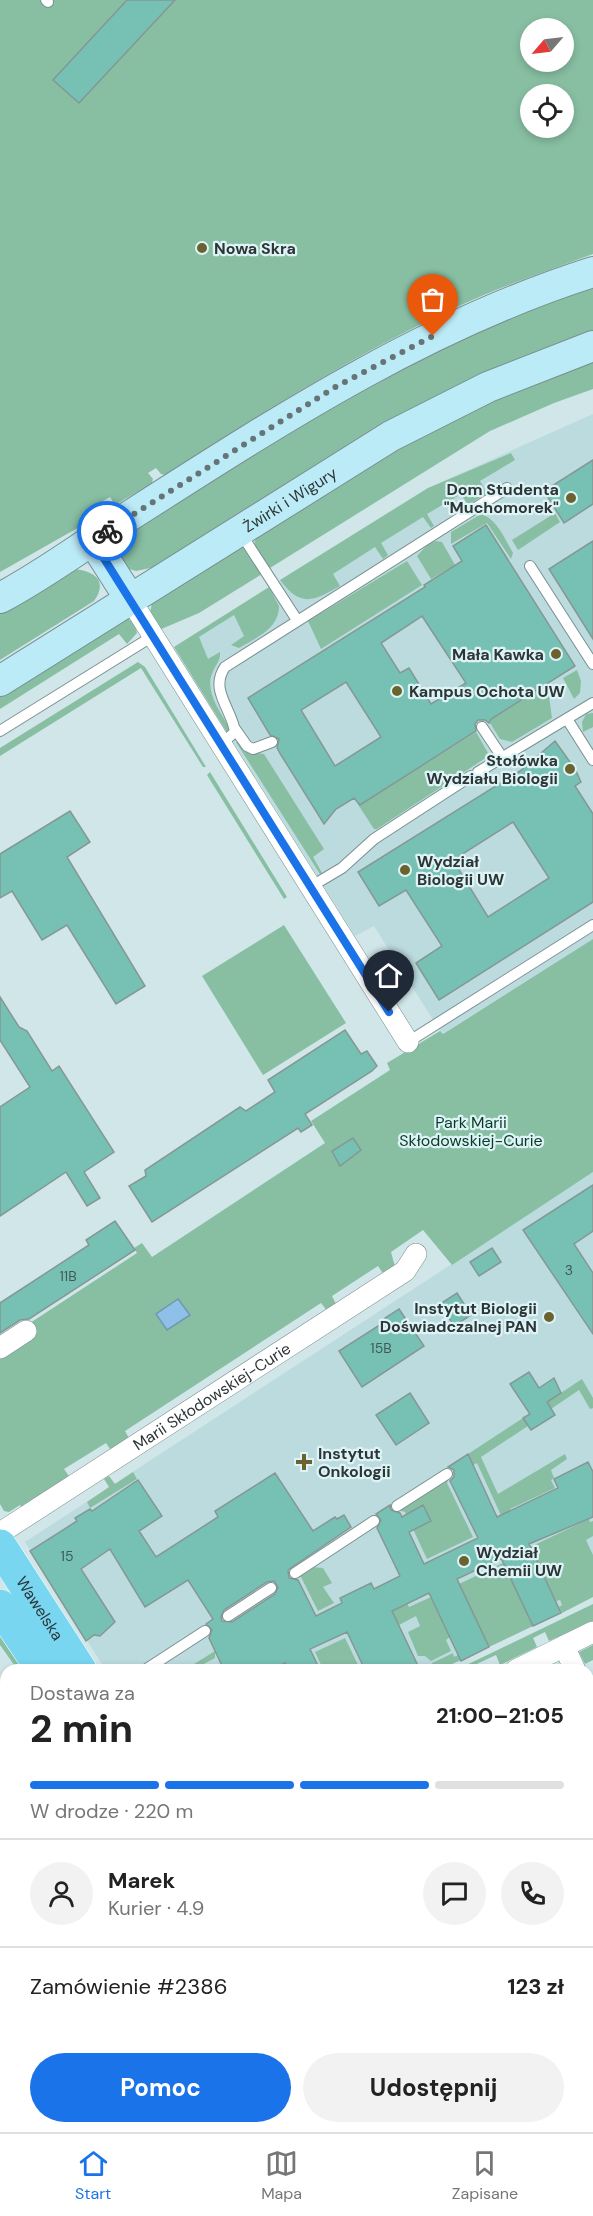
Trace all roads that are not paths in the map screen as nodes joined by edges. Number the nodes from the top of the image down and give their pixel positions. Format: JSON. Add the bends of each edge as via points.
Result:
{"nodes":[{"id":1,"x":593,"y":273,"type":"edge"},
{"id":2,"x":593,"y":346,"type":"edge"},
{"id":3,"x":507,"y":488,"type":"dead end"},
{"id":4,"x":239,"y":530,"type":"junction"},
{"id":5,"x":93,"y":541,"type":"junction"},
{"id":6,"x":530,"y":566,"type":"dead end"},
{"id":7,"x":0,"y":598,"type":"edge"},
{"id":8,"x":130,"y":599,"type":"junction"},
{"id":9,"x":297,"y":620,"type":"junction"},
{"id":10,"x":153,"y":636,"type":"junction"},
{"id":11,"x":593,"y":665,"type":"edge"},
{"id":12,"x":0,"y":681,"type":"edge"},
{"id":13,"x":593,"y":703,"type":"edge"},
{"id":14,"x":567,"y":719,"type":"junction"},
{"id":15,"x":482,"y":728,"type":"dead end"},
{"id":16,"x":0,"y":731,"type":"edge"},
{"id":17,"x":228,"y":737,"type":"junction"},
{"id":18,"x":272,"y":741,"type":"dead end"},
{"id":19,"x":502,"y":758,"type":"junction"},
{"id":20,"x":593,"y":760,"type":"edge"},
{"id":21,"x":310,"y":887,"type":"junction"},
{"id":22,"x":593,"y":925,"type":"edge"},
{"id":23,"x":408,"y":1042,"type":"joint"},
{"id":24,"x":416,"y":1254,"type":"dead end"},
{"id":25,"x":26,"y":1331,"type":"dead end"},
{"id":26,"x":0,"y":1348,"type":"edge"},
{"id":27,"x":447,"y":1474,"type":"dead end"},
{"id":28,"x":396,"y":1506,"type":"dead end"},
{"id":29,"x":374,"y":1521,"type":"dead end"},
{"id":30,"x":0,"y":1533,"type":"edge"},
{"id":31,"x":0,"y":1546,"type":"edge"},
{"id":32,"x":295,"y":1573,"type":"dead end"},
{"id":33,"x":271,"y":1588,"type":"dead end"},
{"id":34,"x":0,"y":1606,"type":"edge"},
{"id":35,"x":228,"y":1616,"type":"dead end"},
{"id":36,"x":205,"y":1631,"type":"dead end"},
{"id":37,"x":593,"y":1632,"type":"edge"},
{"id":38,"x":564,"y":1646,"type":"junction"},
{"id":39,"x":164,"y":1658,"type":"junction"},
{"id":40,"x":39,"y":1664,"type":"edge"},
{"id":41,"x":76,"y":1664,"type":"edge"},
{"id":42,"x":154,"y":1664,"type":"edge"},
{"id":43,"x":166,"y":1664,"type":"edge"},
{"id":44,"x":528,"y":1664,"type":"edge"},
{"id":45,"x":572,"y":1664,"type":"edge"}],
"edges":[{"from":1,"to":5,"type":"main road","via":[[475,316],[383,361],[296,411]]},
{"from":2,"to":4,"type":"main road","name":"Żwirki i Wigury","via":[[488,387],[428,416]]},
{"from":3,"to":9,"type":"lane"},
{"from":4,"to":8,"type":"main road","name":"Żwirki i Wigury"},
{"from":4,"to":9,"type":"lane"},
{"from":5,"to":7,"type":"main road"},
{"from":5,"to":8,"type":"main road"},
{"from":6,"to":11,"type":"lane"},
{"from":8,"to":10,"type":"street"},
{"from":8,"to":12,"type":"main road","name":"Żwirki i Wigury"},
{"from":9,"to":17,"type":"lane","via":[[232,661],[220,673]]},
{"from":10,"to":16,"type":"lane"},
{"from":10,"to":17,"type":"street"},
{"from":13,"to":14,"type":"lane"},
{"from":14,"to":19,"type":"lane"},
{"from":14,"to":20,"type":"lane"},
{"from":15,"to":19,"type":"lane"},
{"from":17,"to":18,"type":"lane","via":[[253,749]]},
{"from":17,"to":21,"type":"street"},
{"from":19,"to":21,"type":"lane","via":[[374,839],[342,868]]},
{"from":21,"to":23,"type":"street"},
{"from":22,"to":23,"type":"lane"},
{"from":24,"to":30,"type":"street","name":"Marii Skłodowskiej-Curie","via":[[405,1271]]},
{"from":25,"to":26,"type":"street"},
{"from":27,"to":28,"type":"lane"},
{"from":29,"to":32,"type":"lane"},
{"from":31,"to":41,"type":"main road","name":"Wawelska"},
{"from":33,"to":35,"type":"lane"},
{"from":34,"to":40,"type":"main road","name":"Wawelska"},
{"from":36,"to":39,"type":"lane"},
{"from":37,"to":38,"type":"street"},
{"from":38,"to":44,"type":"street"},
{"from":38,"to":45,"type":"street"},
{"from":39,"to":42,"type":"lane"},
{"from":39,"to":43,"type":"lane"}]}
